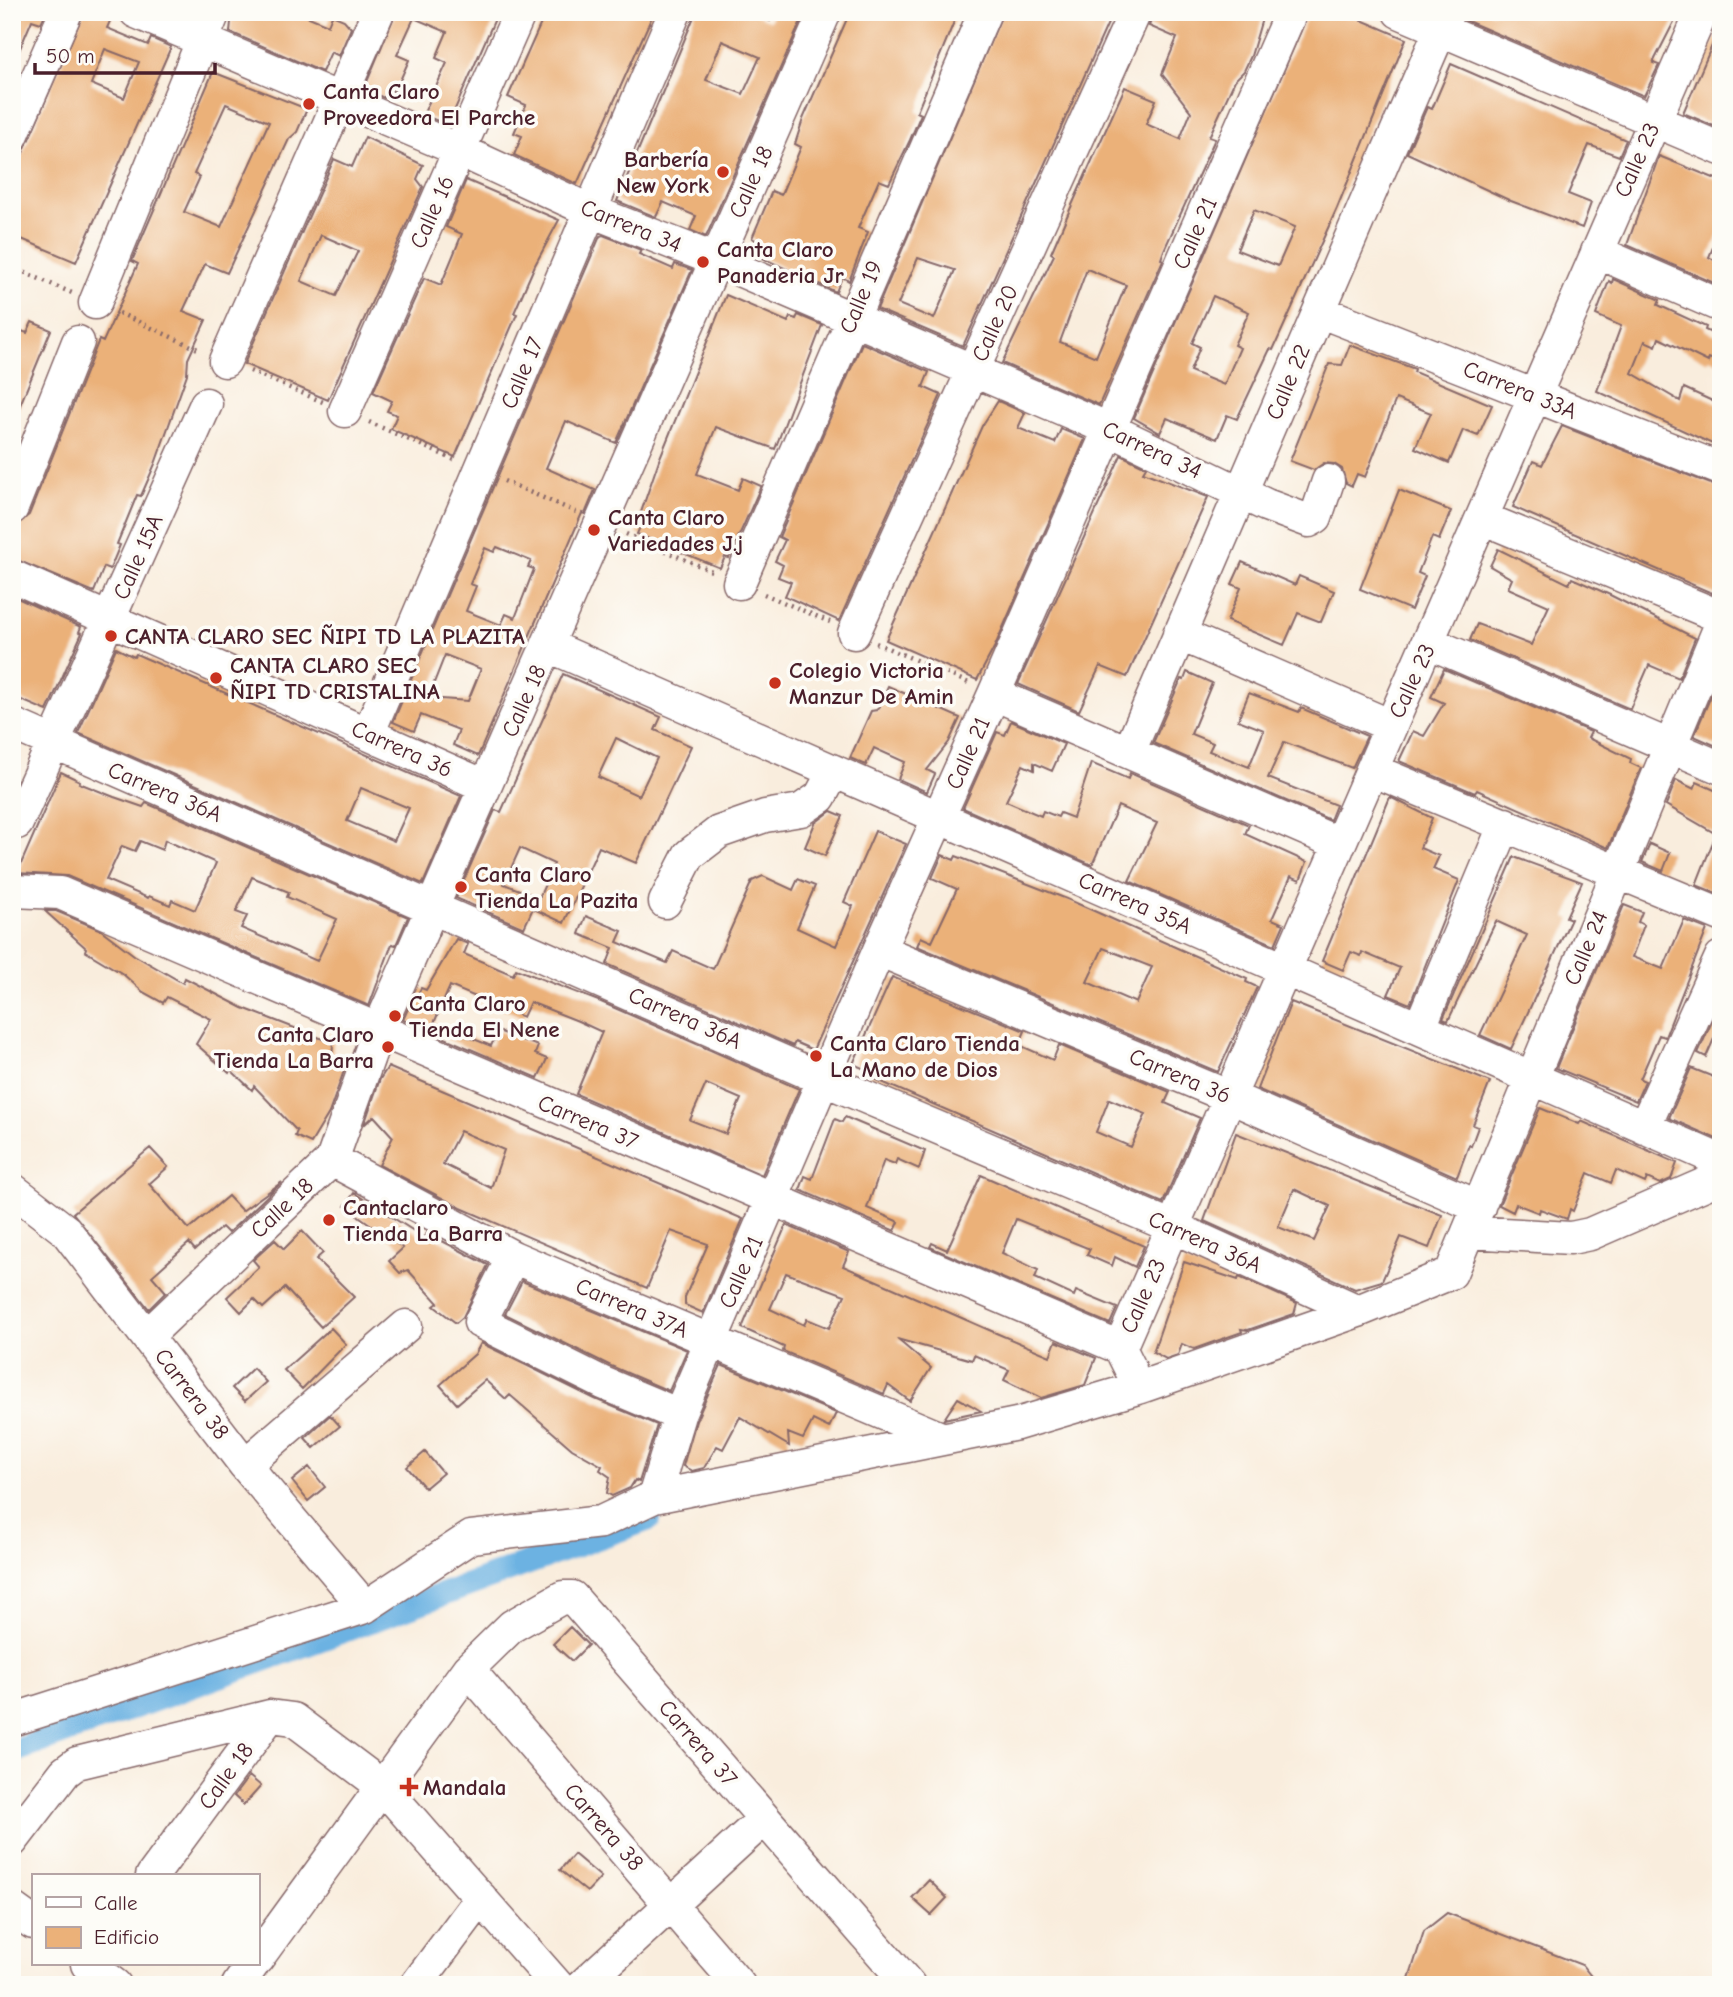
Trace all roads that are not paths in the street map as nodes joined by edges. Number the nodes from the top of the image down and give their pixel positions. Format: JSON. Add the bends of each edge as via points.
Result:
{"nodes":[{"id":1,"x":66,"y":12,"type":"edge"},
{"id":2,"x":135,"y":12,"type":"edge"},
{"id":3,"x":215,"y":12,"type":"edge"},
{"id":4,"x":378,"y":12,"type":"edge"},
{"id":5,"x":520,"y":12,"type":"edge"},
{"id":6,"x":675,"y":12,"type":"edge"},
{"id":7,"x":825,"y":12,"type":"edge"},
{"id":8,"x":985,"y":12,"type":"edge"},
{"id":9,"x":1135,"y":12,"type":"edge"},
{"id":10,"x":1291,"y":12,"type":"edge"},
{"id":11,"x":1399,"y":12,"type":"edge"},
{"id":12,"x":1702,"y":12,"type":"edge"},
{"id":13,"x":1444,"y":22,"type":"edge"},
{"id":14,"x":202,"y":41,"type":"junction"},
{"id":15,"x":342,"y":99,"type":"junction"},
{"id":16,"x":1655,"y":121,"type":"junction"},
{"id":17,"x":12,"y":136,"type":"edge"},
{"id":18,"x":1721,"y":149,"type":"edge"},
{"id":19,"x":459,"y":150,"type":"junction"},
{"id":20,"x":591,"y":211,"type":"junction"},
{"id":21,"x":1597,"y":252,"type":"junction"},
{"id":22,"x":716,"y":260,"type":"junction"},
{"id":23,"x":95,"y":303,"type":"dead end"},
{"id":24,"x":1721,"y":306,"type":"edge"},
{"id":25,"x":1319,"y":311,"type":"junction"},
{"id":26,"x":852,"y":319,"type":"junction"},
{"id":27,"x":78,"y":342,"type":"dead end"},
{"id":28,"x":225,"y":361,"type":"dead end"},
{"id":29,"x":973,"y":371,"type":"junction"},
{"id":30,"x":1535,"y":396,"type":"junction"},
{"id":31,"x":205,"y":404,"type":"dead end"},
{"id":32,"x":345,"y":411,"type":"dead end"},
{"id":33,"x":1109,"y":429,"type":"junction"},
{"id":34,"x":1721,"y":469,"type":"edge"},
{"id":35,"x":1328,"y":481,"type":"dead end"},
{"id":36,"x":1241,"y":492,"type":"junction"},
{"id":37,"x":12,"y":508,"type":"edge"},
{"id":38,"x":1482,"y":518,"type":"junction"},
{"id":39,"x":12,"y":576,"type":"edge"},
{"id":40,"x":739,"y":583,"type":"dead end"},
{"id":41,"x":1721,"y":617,"type":"edge"},
{"id":42,"x":110,"y":620,"type":"junction"},
{"id":43,"x":1721,"y":624,"type":"edge"},
{"id":44,"x":854,"y":633,"type":"dead end"},
{"id":45,"x":1179,"y":634,"type":"junction"},
{"id":46,"x":1430,"y":643,"type":"junction"},
{"id":47,"x":549,"y":646,"type":"junction"},
{"id":48,"x":994,"y":694,"type":"junction"},
{"id":49,"x":12,"y":724,"type":"edge"},
{"id":50,"x":1391,"y":726,"type":"junction"},
{"id":51,"x":368,"y":734,"type":"junction"},
{"id":52,"x":53,"y":744,"type":"junction"},
{"id":53,"x":1670,"y":746,"type":"junction"},
{"id":54,"x":1129,"y":752,"type":"junction"},
{"id":55,"x":1721,"y":768,"type":"edge"},
{"id":56,"x":1372,"y":770,"type":"junction"},
{"id":57,"x":834,"y":771,"type":"junction"},
{"id":58,"x":485,"y":786,"type":"junction"},
{"id":59,"x":940,"y":818,"type":"junction"},
{"id":60,"x":17,"y":823,"type":"dead end"},
{"id":61,"x":1505,"y":824,"type":"junction"},
{"id":62,"x":1340,"y":844,"type":"junction"},
{"id":63,"x":1618,"y":872,"type":"junction"},
{"id":64,"x":12,"y":891,"type":"edge"},
{"id":65,"x":665,"y":902,"type":"dead end"},
{"id":66,"x":432,"y":906,"type":"junction"},
{"id":67,"x":1721,"y":915,"type":"edge"},
{"id":68,"x":879,"y":950,"type":"junction"},
{"id":69,"x":1721,"y":957,"type":"edge"},
{"id":70,"x":1285,"y":970,"type":"junction"},
{"id":71,"x":1420,"y":1027,"type":"junction"},
{"id":72,"x":378,"y":1031,"type":"junction"},
{"id":73,"x":1532,"y":1078,"type":"junction"},
{"id":74,"x":825,"y":1080,"type":"junction"},
{"id":75,"x":1230,"y":1097,"type":"junction"},
{"id":76,"x":1644,"y":1128,"type":"junction"},
{"id":77,"x":332,"y":1160,"type":"junction"},
{"id":78,"x":1721,"y":1161,"type":"edge"},
{"id":79,"x":1721,"y":1177,"type":"edge"},
{"id":80,"x":12,"y":1189,"type":"edge"},
{"id":81,"x":772,"y":1202,"type":"junction"},
{"id":82,"x":1474,"y":1220,"type":"junction"},
{"id":83,"x":1173,"y":1227,"type":"junction"},
{"id":84,"x":513,"y":1257,"type":"junction"},
{"id":85,"x":1358,"y":1311,"type":"junction"},
{"id":86,"x":406,"y":1326,"type":"dead end"},
{"id":87,"x":148,"y":1335,"type":"junction"},
{"id":88,"x":711,"y":1341,"type":"junction"},
{"id":89,"x":1120,"y":1349,"type":"junction"},
{"id":90,"x":1141,"y":1387,"type":"junction"},
{"id":91,"x":679,"y":1415,"type":"junction"},
{"id":92,"x":941,"y":1438,"type":"junction"},
{"id":93,"x":245,"y":1465,"type":"junction"},
{"id":94,"x":654,"y":1497,"type":"junction"},
{"id":95,"x":365,"y":1607,"type":"junction"},
{"id":96,"x":468,"y":1669,"type":"junction"},
{"id":97,"x":270,"y":1716,"type":"junction"},
{"id":98,"x":12,"y":1720,"type":"edge"},
{"id":99,"x":382,"y":1786,"type":"junction"},
{"id":100,"x":764,"y":1819,"type":"junction"},
{"id":101,"x":12,"y":1841,"type":"edge"},
{"id":102,"x":153,"y":1874,"type":"edge"},
{"id":103,"x":481,"y":1899,"type":"junction"},
{"id":104,"x":671,"y":1905,"type":"junction"},
{"id":105,"x":12,"y":1908,"type":"edge"},
{"id":106,"x":32,"y":1922,"type":"edge"},
{"id":107,"x":259,"y":1956,"type":"edge"},
{"id":108,"x":86,"y":1966,"type":"edge"},
{"id":109,"x":91,"y":1966,"type":"edge"},
{"id":110,"x":252,"y":1966,"type":"edge"},
{"id":111,"x":72,"y":1985,"type":"edge"},
{"id":112,"x":115,"y":1985,"type":"edge"},
{"id":113,"x":238,"y":1985,"type":"edge"},
{"id":114,"x":416,"y":1985,"type":"edge"},
{"id":115,"x":557,"y":1985,"type":"edge"},
{"id":116,"x":583,"y":1985,"type":"edge"},
{"id":117,"x":739,"y":1985,"type":"edge"},
{"id":118,"x":909,"y":1985,"type":"edge"}],
"edges":[{"from":1,"to":17,"type":"street"},
{"from":2,"to":14,"type":"street","name":"Carrera 34"},
{"from":3,"to":14,"type":"street"},
{"from":4,"to":15,"type":"street"},
{"from":5,"to":19,"type":"street","name":"Calle 16"},
{"from":6,"to":20,"type":"street","name":"Calle 17"},
{"from":7,"to":22,"type":"street","name":"Calle 18"},
{"from":8,"to":26,"type":"street","name":"Calle 19"},
{"from":9,"to":29,"type":"street","name":"Calle 20"},
{"from":10,"to":33,"type":"street","name":"Calle 21"},
{"from":11,"to":13,"type":"street"},
{"from":12,"to":16,"type":"street","name":"Calle 23"},
{"from":13,"to":16,"type":"street"},
{"from":13,"to":25,"type":"street","name":"Calle 22"},
{"from":14,"to":15,"type":"street","name":"Carrera 34"},
{"from":14,"to":23,"type":"street"},
{"from":15,"to":19,"type":"street","name":"Carrera 34"},
{"from":15,"to":28,"type":"street"},
{"from":16,"to":18,"type":"street"},
{"from":16,"to":21,"type":"street","name":"Calle 23"},
{"from":19,"to":20,"type":"street","name":"Carrera 34"},
{"from":19,"to":32,"type":"street","name":"Calle 16"},
{"from":20,"to":22,"type":"street","name":"Carrera 34"},
{"from":20,"to":51,"type":"street","name":"Calle 17"},
{"from":21,"to":24,"type":"street"},
{"from":21,"to":30,"type":"street","name":"Calle 23"},
{"from":22,"to":26,"type":"street","name":"Carrera 34"},
{"from":22,"to":47,"type":"street","name":"Calle 18"},
{"from":25,"to":30,"type":"street","name":"Carrera 33A"},
{"from":25,"to":36,"type":"street","name":"Calle 22"},
{"from":26,"to":29,"type":"street","name":"Carrera 34"},
{"from":26,"to":40,"type":"street","name":"Calle 19"},
{"from":27,"to":37,"type":"street"},
{"from":29,"to":33,"type":"street","name":"Carrera 34"},
{"from":29,"to":44,"type":"street","name":"Calle 20"},
{"from":30,"to":34,"type":"street","name":"Carrera 33A"},
{"from":30,"to":38,"type":"street","name":"Calle 23"},
{"from":31,"to":42,"type":"street","name":"Calle 15A"},
{"from":33,"to":36,"type":"street","name":"Carrera 34"},
{"from":33,"to":48,"type":"street","name":"Calle 21"},
{"from":35,"to":36,"type":"street","name":"Carrera 34","via":[[1315,517],[1309,521]]},
{"from":36,"to":45,"type":"street","name":"Calle 22"},
{"from":38,"to":41,"type":"street"},
{"from":38,"to":46,"type":"street","name":"Calle 23"},
{"from":39,"to":42,"type":"street","name":"Carrera 36"},
{"from":42,"to":51,"type":"street","name":"Carrera 36"},
{"from":42,"to":52,"type":"street","name":"Calle 15A"},
{"from":43,"to":53,"type":"street","name":"Calle 24"},
{"from":45,"to":50,"type":"street"},
{"from":45,"to":54,"type":"street","name":"Calle 22"},
{"from":46,"to":50,"type":"street","name":"Calle 23"},
{"from":46,"to":53,"type":"street"},
{"from":47,"to":57,"type":"street","name":"Carrera 35A"},
{"from":47,"to":58,"type":"street","name":"Calle 18"},
{"from":48,"to":54,"type":"street"},
{"from":48,"to":59,"type":"street","name":"Calle 21"},
{"from":49,"to":52,"type":"street","name":"Carrera 36A"},
{"from":50,"to":56,"type":"street","name":"Calle 23"},
{"from":51,"to":58,"type":"street","name":"Carrera 36"},
{"from":52,"to":60,"type":"street","name":"Calle 15A"},
{"from":52,"to":66,"type":"street","name":"Carrera 36A"},
{"from":53,"to":55,"type":"street"},
{"from":53,"to":63,"type":"street","name":"Calle 24"},
{"from":54,"to":62,"type":"street"},
{"from":56,"to":61,"type":"street"},
{"from":56,"to":62,"type":"street","name":"Calle 23"},
{"from":57,"to":59,"type":"street","name":"Carrera 35A"},
{"from":57,"to":65,"type":"street","via":[[820,797],[801,810],[765,816],[719,832],[689,855]]},
{"from":58,"to":66,"type":"street","name":"Calle 18"},
{"from":59,"to":68,"type":"street","name":"Calle 21"},
{"from":59,"to":70,"type":"street","name":"Carrera 35A"},
{"from":61,"to":63,"type":"street"},
{"from":61,"to":71,"type":"street"},
{"from":62,"to":70,"type":"street","name":"Calle 23"},
{"from":63,"to":67,"type":"street"},
{"from":63,"to":73,"type":"street","name":"Calle 24"},
{"from":64,"to":72,"type":"street","name":"Carrera 37","via":[[60,893]]},
{"from":66,"to":72,"type":"street","name":"Calle 18"},
{"from":66,"to":74,"type":"street","name":"Carrera 36A"},
{"from":68,"to":74,"type":"street","name":"Calle 21"},
{"from":68,"to":75,"type":"street","name":"Carrera 36"},
{"from":69,"to":76,"type":"street"},
{"from":70,"to":71,"type":"street","name":"Carrera 35A"},
{"from":70,"to":75,"type":"street","name":"Calle 23"},
{"from":71,"to":73,"type":"street","name":"Carrera 35A"},
{"from":72,"to":77,"type":"street","name":"Calle 18"},
{"from":72,"to":81,"type":"street","name":"Carrera 37"},
{"from":73,"to":76,"type":"street","name":"Carrera 35A"},
{"from":73,"to":82,"type":"street","name":"Calle 24"},
{"from":74,"to":81,"type":"street","name":"Calle 21"},
{"from":74,"to":83,"type":"street","name":"Carrera 36A"},
{"from":75,"to":82,"type":"street","name":"Carrera 36"},
{"from":75,"to":83,"type":"street","name":"Calle 23"},
{"from":76,"to":78,"type":"street","name":"Carrera 35A"},
{"from":77,"to":84,"type":"street","name":"Carrera 37A"},
{"from":77,"to":87,"type":"street","name":"Calle 18"},
{"from":79,"to":82,"type":"street","via":[[1571,1238]]},
{"from":80,"to":87,"type":"street","name":"Carrera 38","via":[[66,1231]]},
{"from":81,"to":88,"type":"street","name":"Calle 21"},
{"from":81,"to":89,"type":"street","name":"Carrera 37"},
{"from":82,"to":85,"type":"street","name":"Calle 24","via":[[1451,1273]]},
{"from":83,"to":85,"type":"street","name":"Carrera 36A"},
{"from":83,"to":89,"type":"street","name":"Calle 23"},
{"from":84,"to":88,"type":"street","name":"Carrera 37A"},
{"from":84,"to":91,"type":"street","via":[[480,1322]]},
{"from":85,"to":90,"type":"street"},
{"from":86,"to":93,"type":"street"},
{"from":87,"to":93,"type":"street","name":"Carrera 38"},
{"from":88,"to":91,"type":"street","name":"Calle 21"},
{"from":88,"to":92,"type":"street","name":"Carrera 37A"},
{"from":89,"to":90,"type":"street"},
{"from":90,"to":92,"type":"street","via":[[1017,1424]]},
{"from":91,"to":94,"type":"street","name":"Calle 21"},
{"from":92,"to":94,"type":"street"},
{"from":93,"to":95,"type":"street","name":"Carrera 38"},
{"from":94,"to":95,"type":"street","via":[[601,1522],[471,1537]]},
{"from":95,"to":98,"type":"street"},
{"from":96,"to":99,"type":"street"},
{"from":96,"to":100,"type":"street","name":"Carrera 37","via":[[512,1626],[563,1597],[572,1597]]},
{"from":96,"to":104,"type":"street","name":"Carrera 38"},
{"from":97,"to":99,"type":"street","via":[[293,1719]]},
{"from":97,"to":101,"type":"street","via":[[77,1763]]},
{"from":97,"to":102,"type":"street","name":"Calle 18"},
{"from":99,"to":103,"type":"street"},
{"from":99,"to":107,"type":"street"},
{"from":100,"to":104,"type":"street"},
{"from":100,"to":118,"type":"street","name":"Carrera 37"},
{"from":103,"to":114,"type":"street"},
{"from":103,"to":115,"type":"street"},
{"from":104,"to":116,"type":"street"},
{"from":104,"to":117,"type":"street","name":"Carrera 38"},
{"from":105,"to":106,"type":"street"},
{"from":108,"to":111,"type":"street"},
{"from":109,"to":112,"type":"street"},
{"from":110,"to":113,"type":"street"}]}
